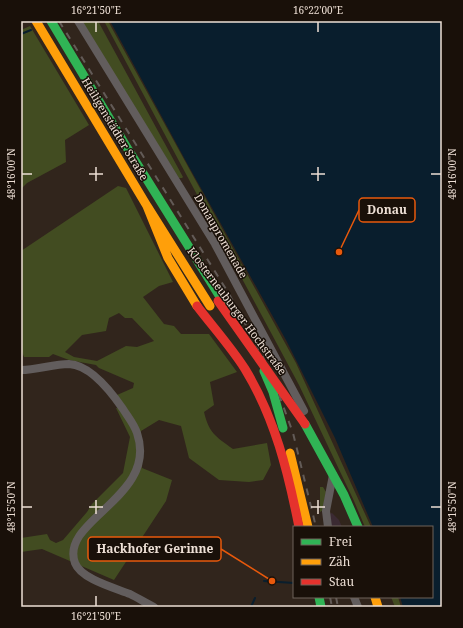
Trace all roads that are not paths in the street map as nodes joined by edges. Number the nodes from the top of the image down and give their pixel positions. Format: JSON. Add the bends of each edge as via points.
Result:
{"nodes":[{"id":1,"x":36,"y":21,"type":"edge"},
{"id":2,"x":51,"y":21,"type":"edge"},
{"id":3,"x":78,"y":21,"type":"edge"},
{"id":4,"x":148,"y":206,"type":"junction"},
{"id":5,"x":175,"y":249,"type":"junction"},
{"id":6,"x":21,"y":370,"type":"edge"},
{"id":7,"x":299,"y":526,"type":"edge"},
{"id":8,"x":308,"y":526,"type":"edge"},
{"id":9,"x":328,"y":526,"type":"edge"},
{"id":10,"x":348,"y":526,"type":"edge"},
{"id":11,"x":358,"y":526,"type":"edge"},
{"id":12,"x":154,"y":607,"type":"edge"}],
"edges":[{"from":1,"to":4,"type":"main road","name":"Heiligenstädter Straße"},
{"from":2,"to":8,"type":"main road","via":[[175,226],[255,350],[273,392],[299,484]]},
{"from":3,"to":9,"type":"street","name":"Donaupromenade","via":[[215,244],[334,468],[326,511]]},
{"from":4,"to":5,"type":"main road","name":"Heiligenstädter Straße"},
{"from":4,"to":7,"type":"main road","via":[[154,230],[166,257],[202,312],[248,374],[266,407],[275,428]]},
{"from":5,"to":10,"type":"main road","name":"Klosterneuburger Hochstraße","via":[[194,283],[277,398],[312,452]]},
{"from":5,"to":11,"type":"main road","name":"Klosterneuburger Hochstraße","bridge":true,"via":[[218,301],[302,418],[344,495]]},
{"from":6,"to":12,"type":"street","via":[[38,370],[68,364],[84,368],[120,406],[137,431],[139,454],[133,477],[124,491],[81,532],[74,546],[74,557],[76,564],[92,578]]}]}
